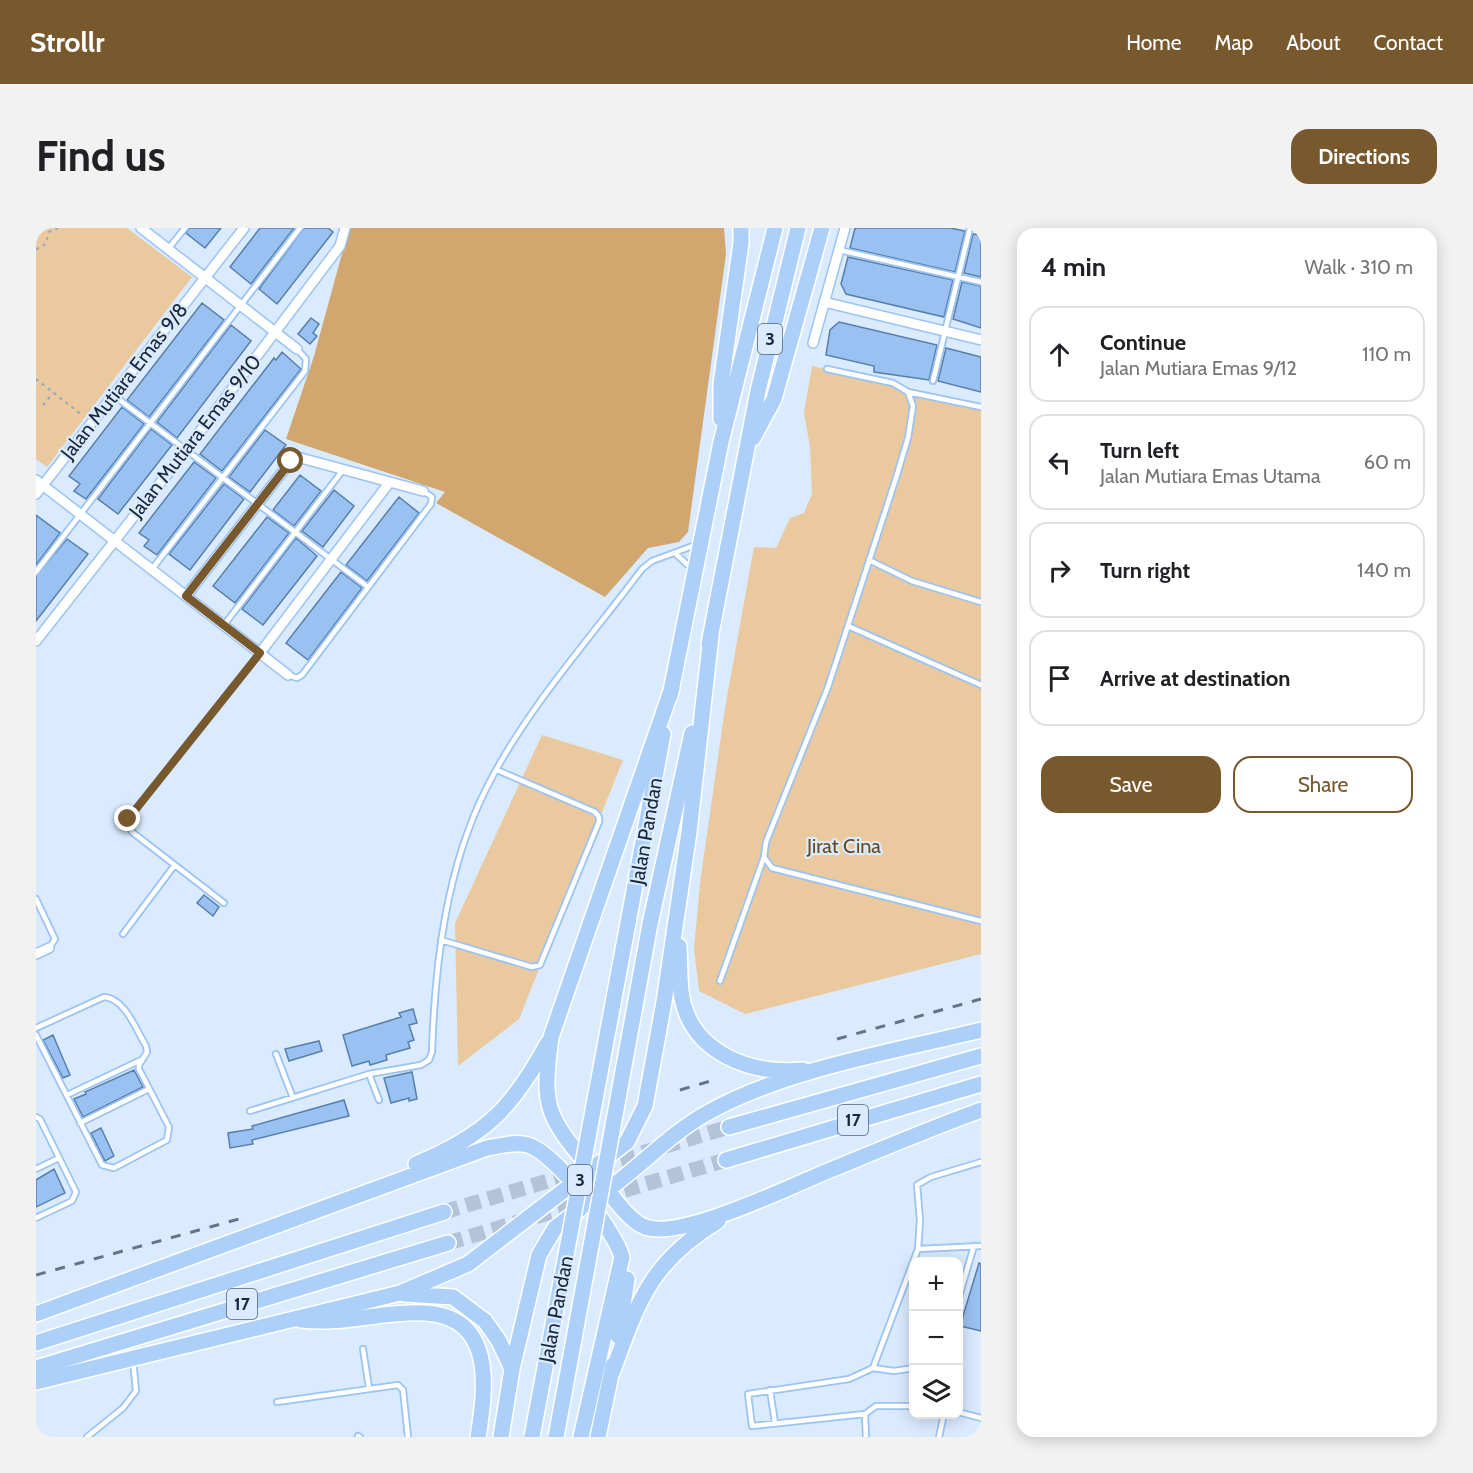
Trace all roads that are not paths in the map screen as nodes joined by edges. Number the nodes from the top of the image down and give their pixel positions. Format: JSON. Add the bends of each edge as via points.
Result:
{"nodes":[{"id":1,"x":141,"y":228,"type":"edge"},
{"id":2,"x":185,"y":228,"type":"edge"},
{"id":3,"x":244,"y":228,"type":"edge"},
{"id":4,"x":300,"y":228,"type":"edge"},
{"id":5,"x":345,"y":228,"type":"edge"},
{"id":6,"x":741,"y":228,"type":"edge"},
{"id":7,"x":775,"y":228,"type":"edge"},
{"id":8,"x":798,"y":228,"type":"edge"},
{"id":9,"x":822,"y":228,"type":"edge"},
{"id":10,"x":846,"y":228,"type":"edge"},
{"id":11,"x":970,"y":228,"type":"edge"},
{"id":12,"x":168,"y":249,"type":"junction"},
{"id":13,"x":839,"y":250,"type":"junction"},
{"id":14,"x":204,"y":277,"type":"junction"},
{"id":15,"x":959,"y":277,"type":"junction"},
{"id":16,"x":981,"y":282,"type":"edge"},
{"id":17,"x":825,"y":302,"type":"junction"},
{"id":18,"x":241,"y":305,"type":"junction"},
{"id":19,"x":275,"y":332,"type":"junction"},
{"id":20,"x":946,"y":332,"type":"junction"},
{"id":21,"x":981,"y":340,"type":"edge"},
{"id":22,"x":813,"y":343,"type":"dead end"},
{"id":23,"x":297,"y":349,"type":"joint"},
{"id":24,"x":827,"y":369,"type":"dead end"},
{"id":25,"x":933,"y":381,"type":"dead end"},
{"id":26,"x":908,"y":392,"type":"junction"},
{"id":27,"x":113,"y":395,"type":"junction"},
{"id":28,"x":981,"y":407,"type":"edge"},
{"id":29,"x":150,"y":423,"type":"junction"},
{"id":30,"x":721,"y":442,"type":"junction"},
{"id":31,"x":186,"y":450,"type":"junction"},
{"id":32,"x":746,"y":451,"type":"junction"},
{"id":33,"x":343,"y":470,"type":"junction"},
{"id":34,"x":223,"y":477,"type":"junction"},
{"id":35,"x":39,"y":482,"type":"edge"},
{"id":36,"x":388,"y":483,"type":"junction"},
{"id":37,"x":423,"y":491,"type":"joint"},
{"id":38,"x":36,"y":494,"type":"edge"},
{"id":39,"x":257,"y":503,"type":"junction"},
{"id":40,"x":81,"y":515,"type":"junction"},
{"id":41,"x":296,"y":532,"type":"junction"},
{"id":42,"x":114,"y":540,"type":"junction"},
{"id":43,"x":702,"y":542,"type":"junction"},
{"id":44,"x":676,"y":554,"type":"junction"},
{"id":45,"x":331,"y":559,"type":"junction"},
{"id":46,"x":869,"y":560,"type":"junction"},
{"id":47,"x":152,"y":569,"type":"junction"},
{"id":48,"x":36,"y":572,"type":"edge"},
{"id":49,"x":695,"y":575,"type":"junction"},
{"id":50,"x":368,"y":587,"type":"junction"},
{"id":51,"x":186,"y":596,"type":"junction"},
{"id":52,"x":981,"y":602,"type":"edge"},
{"id":53,"x":224,"y":625,"type":"junction"},
{"id":54,"x":848,"y":626,"type":"junction"},
{"id":55,"x":38,"y":636,"type":"edge"},
{"id":56,"x":711,"y":636,"type":"junction"},
{"id":57,"x":260,"y":653,"type":"junction"},
{"id":58,"x":288,"y":675,"type":"joint"},
{"id":59,"x":981,"y":685,"type":"edge"},
{"id":60,"x":672,"y":688,"type":"junction"},
{"id":61,"x":497,"y":770,"type":"junction"},
{"id":62,"x":764,"y":857,"type":"junction"},
{"id":63,"x":174,"y":866,"type":"junction"},
{"id":64,"x":36,"y":899,"type":"edge"},
{"id":65,"x":224,"y":903,"type":"dead end"},
{"id":66,"x":677,"y":914,"type":"junction"},
{"id":67,"x":981,"y":921,"type":"edge"},
{"id":68,"x":123,"y":934,"type":"dead end"},
{"id":69,"x":441,"y":940,"type":"junction"},
{"id":70,"x":49,"y":948,"type":"joint"},
{"id":71,"x":36,"y":954,"type":"edge"},
{"id":72,"x":720,"y":981,"type":"dead end"},
{"id":73,"x":36,"y":1028,"type":"edge"},
{"id":74,"x":981,"y":1030,"type":"edge"},
{"id":75,"x":36,"y":1035,"type":"edge"},
{"id":76,"x":551,"y":1037,"type":"junction"},
{"id":77,"x":276,"y":1053,"type":"dead end"},
{"id":78,"x":981,"y":1056,"type":"edge"},
{"id":79,"x":144,"y":1058,"type":"junction"},
{"id":80,"x":826,"y":1068,"type":"junction"},
{"id":81,"x":369,"y":1074,"type":"junction"},
{"id":82,"x":981,"y":1084,"type":"edge"},
{"id":83,"x":149,"y":1089,"type":"junction"},
{"id":84,"x":67,"y":1095,"type":"junction"},
{"id":85,"x":293,"y":1098,"type":"junction"},
{"id":86,"x":379,"y":1100,"type":"dead end"},
{"id":87,"x":981,"y":1110,"type":"edge"},
{"id":88,"x":250,"y":1111,"type":"dead end"},
{"id":89,"x":36,"y":1117,"type":"edge"},
{"id":90,"x":81,"y":1123,"type":"junction"},
{"id":91,"x":729,"y":1127,"type":"tunnel mouth"},
{"id":92,"x":59,"y":1158,"type":"junction"},
{"id":93,"x":726,"y":1160,"type":"tunnel mouth"},
{"id":94,"x":981,"y":1161,"type":"edge"},
{"id":95,"x":36,"y":1169,"type":"edge"},
{"id":96,"x":591,"y":1170,"type":"junction"},
{"id":97,"x":573,"y":1185,"type":"junction"},
{"id":98,"x":609,"y":1189,"type":"junction"},
{"id":99,"x":589,"y":1203,"type":"junction"},
{"id":100,"x":736,"y":1210,"type":"junction"},
{"id":101,"x":444,"y":1212,"type":"tunnel mouth"},
{"id":102,"x":36,"y":1218,"type":"edge"},
{"id":103,"x":253,"y":1233,"type":"junction"},
{"id":104,"x":448,"y":1244,"type":"tunnel mouth"},
{"id":105,"x":974,"y":1246,"type":"junction"},
{"id":106,"x":981,"y":1246,"type":"edge"},
{"id":107,"x":918,"y":1250,"type":"junction"},
{"id":108,"x":621,"y":1266,"type":"junction"},
{"id":109,"x":963,"y":1283,"type":"edge"},
{"id":110,"x":400,"y":1293,"type":"junction"},
{"id":111,"x":36,"y":1314,"type":"edge"},
{"id":112,"x":289,"y":1319,"type":"junction"},
{"id":113,"x":36,"y":1343,"type":"edge"},
{"id":114,"x":363,"y":1349,"type":"dead end"},
{"id":115,"x":132,"y":1358,"type":"junction"},
{"id":116,"x":36,"y":1368,"type":"edge"},
{"id":117,"x":873,"y":1368,"type":"junction"},
{"id":118,"x":512,"y":1369,"type":"junction"},
{"id":119,"x":909,"y":1369,"type":"edge"},
{"id":120,"x":612,"y":1373,"type":"junction"},
{"id":121,"x":36,"y":1382,"type":"edge"},
{"id":122,"x":369,"y":1388,"type":"junction"},
{"id":123,"x":770,"y":1390,"type":"junction"},
{"id":124,"x":277,"y":1402,"type":"dead end"},
{"id":125,"x":909,"y":1406,"type":"edge"},
{"id":126,"x":963,"y":1413,"type":"edge"},
{"id":127,"x":865,"y":1414,"type":"junction"},
{"id":128,"x":981,"y":1418,"type":"edge"},
{"id":129,"x":943,"y":1419,"type":"edge"},
{"id":130,"x":775,"y":1423,"type":"junction"},
{"id":131,"x":87,"y":1437,"type":"edge"},
{"id":132,"x":408,"y":1437,"type":"edge"},
{"id":133,"x":478,"y":1437,"type":"edge"},
{"id":134,"x":501,"y":1437,"type":"edge"},
{"id":135,"x":532,"y":1437,"type":"edge"},
{"id":136,"x":556,"y":1437,"type":"edge"},
{"id":137,"x":581,"y":1437,"type":"edge"},
{"id":138,"x":598,"y":1437,"type":"edge"},
{"id":139,"x":866,"y":1437,"type":"edge"},
{"id":140,"x":939,"y":1437,"type":"edge"}],
"edges":[{"from":1,"to":12,"type":"street"},
{"from":2,"to":12,"type":"lane"},
{"from":3,"to":14,"type":"street","name":"Jalan Mutiara Emas 9/8"},
{"from":4,"to":18,"type":"lane"},
{"from":5,"to":19,"type":"street","name":"Jalan Mutiara Emas 9/10","via":[[340,246]]},
{"from":6,"to":30,"type":"highway","via":[[721,384]]},
{"from":7,"to":30,"type":"highway","name":"Jalan Pandan","number":"3"},
{"from":8,"to":32,"type":"highway","name":"Jalan Pandan","number":"3"},
{"from":9,"to":32,"type":"highway","via":[[774,399]]},
{"from":10,"to":13,"type":"street"},
{"from":11,"to":15,"type":"lane"},
{"from":12,"to":14,"type":"street"},
{"from":13,"to":15,"type":"lane"},
{"from":13,"to":17,"type":"street"},
{"from":14,"to":18,"type":"street"},
{"from":14,"to":27,"type":"street","name":"Jalan Mutiara Emas 9/8"},
{"from":15,"to":16,"type":"lane"},
{"from":15,"to":20,"type":"lane"},
{"from":17,"to":20,"type":"street"},
{"from":17,"to":22,"type":"street"},
{"from":18,"to":19,"type":"street"},
{"from":18,"to":29,"type":"lane"},
{"from":19,"to":23,"type":"street"},
{"from":19,"to":31,"type":"street","name":"Jalan Mutiara Emas 9/10"},
{"from":20,"to":21,"type":"street"},
{"from":20,"to":25,"type":"lane"},
{"from":23,"to":34,"type":"lane","via":[[306,359],[305,370]]},
{"from":24,"to":26,"type":"lane","via":[[893,383]]},
{"from":26,"to":28,"type":"lane"},
{"from":26,"to":46,"type":"lane","via":[[913,406],[908,438]]},
{"from":27,"to":29,"type":"lane"},
{"from":27,"to":35,"type":"street","name":"Jalan Mutiara Emas 9/8"},
{"from":29,"to":31,"type":"lane"},
{"from":29,"to":40,"type":"lane"},
{"from":30,"to":43,"type":"highway","name":"Jalan Pandan","number":"3"},
{"from":31,"to":34,"type":"lane"},
{"from":31,"to":42,"type":"street","name":"Jalan Mutiara Emas 9/10"},
{"from":32,"to":56,"type":"highway","name":"Jalan Pandan","number":"3"},
{"from":33,"to":36,"type":"street"},
{"from":33,"to":39,"type":"street","via":[[297,457]]},
{"from":33,"to":41,"type":"lane"},
{"from":34,"to":39,"type":"lane"},
{"from":34,"to":47,"type":"lane"},
{"from":35,"to":38,"type":"street","name":"Jalan Mutiara Emas 9/8"},
{"from":35,"to":40,"type":"street"},
{"from":36,"to":37,"type":"street"},
{"from":36,"to":45,"type":"street"},
{"from":37,"to":50,"type":"lane","via":[[432,497],[431,504]]},
{"from":39,"to":41,"type":"lane"},
{"from":39,"to":51,"type":"street"},
{"from":40,"to":42,"type":"street"},
{"from":40,"to":48,"type":"lane"},
{"from":41,"to":45,"type":"lane"},
{"from":41,"to":53,"type":"lane"},
{"from":42,"to":47,"type":"street"},
{"from":42,"to":55,"type":"street","name":"Jalan Mutiara Emas 9/10"},
{"from":43,"to":44,"type":"lane"},
{"from":43,"to":49,"type":"highway","name":"Jalan Pandan","number":"3"},
{"from":44,"to":49,"type":"lane"},
{"from":44,"to":61,"type":"lane","via":[[652,561],[642,569],[529,718]]},
{"from":45,"to":50,"type":"lane"},
{"from":45,"to":57,"type":"street"},
{"from":46,"to":52,"type":"lane","via":[[912,581]]},
{"from":46,"to":54,"type":"lane"},
{"from":47,"to":51,"type":"street"},
{"from":49,"to":60,"type":"highway","name":"Jalan Pandan","number":"3"},
{"from":50,"to":58,"type":"lane","via":[[302,675]]},
{"from":51,"to":53,"type":"street"},
{"from":53,"to":57,"type":"street"},
{"from":54,"to":59,"type":"lane"},
{"from":54,"to":62,"type":"lane"},
{"from":56,"to":66,"type":"highway"},
{"from":56,"to":136,"type":"highway","name":"Jalan Pandan","number":"3","bridge":true,"via":[[650,924]]},
{"from":57,"to":58,"type":"street"},
{"from":57,"to":63,"type":"lane","via":[[128,819],[132,832]]},
{"from":60,"to":76,"type":"highway"},
{"from":60,"to":135,"type":"highway","name":"Jalan Pandan","number":"3","bridge":true},
{"from":61,"to":69,"type":"lane","via":[[452,883]]},
{"from":61,"to":69,"type":"lane","via":[[595,813],[599,822],[538,967]]},
{"from":62,"to":67,"type":"lane","via":[[772,868]]},
{"from":62,"to":72,"type":"lane"},
{"from":63,"to":65,"type":"lane"},
{"from":63,"to":68,"type":"lane"},
{"from":64,"to":70,"type":"lane","via":[[55,939]]},
{"from":66,"to":80,"type":"highway","via":[[682,998],[704,1042],[736,1062],[760,1069],[788,1072]]},
{"from":66,"to":96,"type":"highway","via":[[645,1106],[627,1142]]},
{"from":69,"to":81,"type":"lane","via":[[430,1058],[421,1065]]},
{"from":70,"to":71,"type":"street"},
{"from":73,"to":79,"type":"lane","via":[[111,997],[119,1002],[146,1046]]},
{"from":74,"to":80,"type":"highway"},
{"from":75,"to":84,"type":"lane"},
{"from":76,"to":96,"type":"highway","via":[[547,1100],[561,1134]]},
{"from":76,"to":103,"type":"highway","via":[[518,1092],[465,1142]]},
{"from":77,"to":85,"type":"lane"},
{"from":78,"to":91,"type":"highway","number":"17"},
{"from":79,"to":83,"type":"lane","via":[[138,1065]]},
{"from":79,"to":84,"type":"lane"},
{"from":80,"to":98,"type":"highway","via":[[708,1112]]},
{"from":81,"to":85,"type":"lane"},
{"from":81,"to":86,"type":"lane"},
{"from":82,"to":93,"type":"highway","number":"17"},
{"from":83,"to":90,"type":"lane"},
{"from":83,"to":90,"type":"lane","via":[[169,1127],[167,1140],[114,1168],[102,1165]]},
{"from":84,"to":90,"type":"lane"},
{"from":85,"to":88,"type":"lane"},
{"from":87,"to":100,"type":"highway"},
{"from":89,"to":92,"type":"lane"},
{"from":92,"to":95,"type":"lane"},
{"from":92,"to":102,"type":"lane","via":[[76,1197]]},
{"from":94,"to":107,"type":"lane","via":[[917,1185]]},
{"from":96,"to":97,"type":"highway"},
{"from":96,"to":98,"type":"highway"},
{"from":97,"to":99,"type":"highway"},
{"from":97,"to":103,"type":"highway","via":[[543,1151],[526,1144],[510,1144],[487,1148]]},
{"from":97,"to":110,"type":"highway","via":[[468,1264]]},
{"from":98,"to":99,"type":"highway"},
{"from":98,"to":100,"type":"highway","via":[[642,1226],[658,1230]]},
{"from":99,"to":108,"type":"highway","via":[[611,1231],[620,1251]]},
{"from":99,"to":118,"type":"highway","via":[[555,1228],[539,1255]]},
{"from":100,"to":120,"type":"highway","via":[[675,1251],[655,1274],[636,1307]]},
{"from":101,"to":113,"type":"highway","number":"17"},
{"from":103,"to":111,"type":"highway"},
{"from":104,"to":116,"type":"highway","number":"17"},
{"from":105,"to":106,"type":"lane"},
{"from":105,"to":107,"type":"lane"},
{"from":105,"to":109,"type":"lane"},
{"from":107,"to":117,"type":"lane"},
{"from":108,"to":120,"type":"highway","via":[[627,1280]]},
{"from":108,"to":137,"type":"highway"},
{"from":110,"to":112,"type":"highway"},
{"from":110,"to":118,"type":"highway","via":[[453,1297],[485,1321]]},
{"from":112,"to":115,"type":"highway"},
{"from":112,"to":133,"type":"highway","via":[[321,1323],[424,1313],[450,1320],[472,1337],[483,1363],[484,1398]]},
{"from":114,"to":122,"type":"lane"},
{"from":115,"to":121,"type":"highway"},
{"from":115,"to":131,"type":"lane","via":[[136,1391],[123,1408]]},
{"from":117,"to":119,"type":"lane"},
{"from":117,"to":123,"type":"lane","via":[[849,1379]]},
{"from":118,"to":134,"type":"highway"},
{"from":120,"to":138,"type":"highway"},
{"from":122,"to":124,"type":"lane"},
{"from":122,"to":132,"type":"lane","via":[[398,1385],[403,1390]]},
{"from":123,"to":130,"type":"lane"},
{"from":123,"to":130,"type":"lane","via":[[748,1394],[752,1426]]},
{"from":125,"to":127,"type":"lane","via":[[876,1406]]},
{"from":126,"to":128,"type":"lane"},
{"from":127,"to":130,"type":"lane"},
{"from":127,"to":139,"type":"lane"},
{"from":129,"to":140,"type":"lane"}]}
